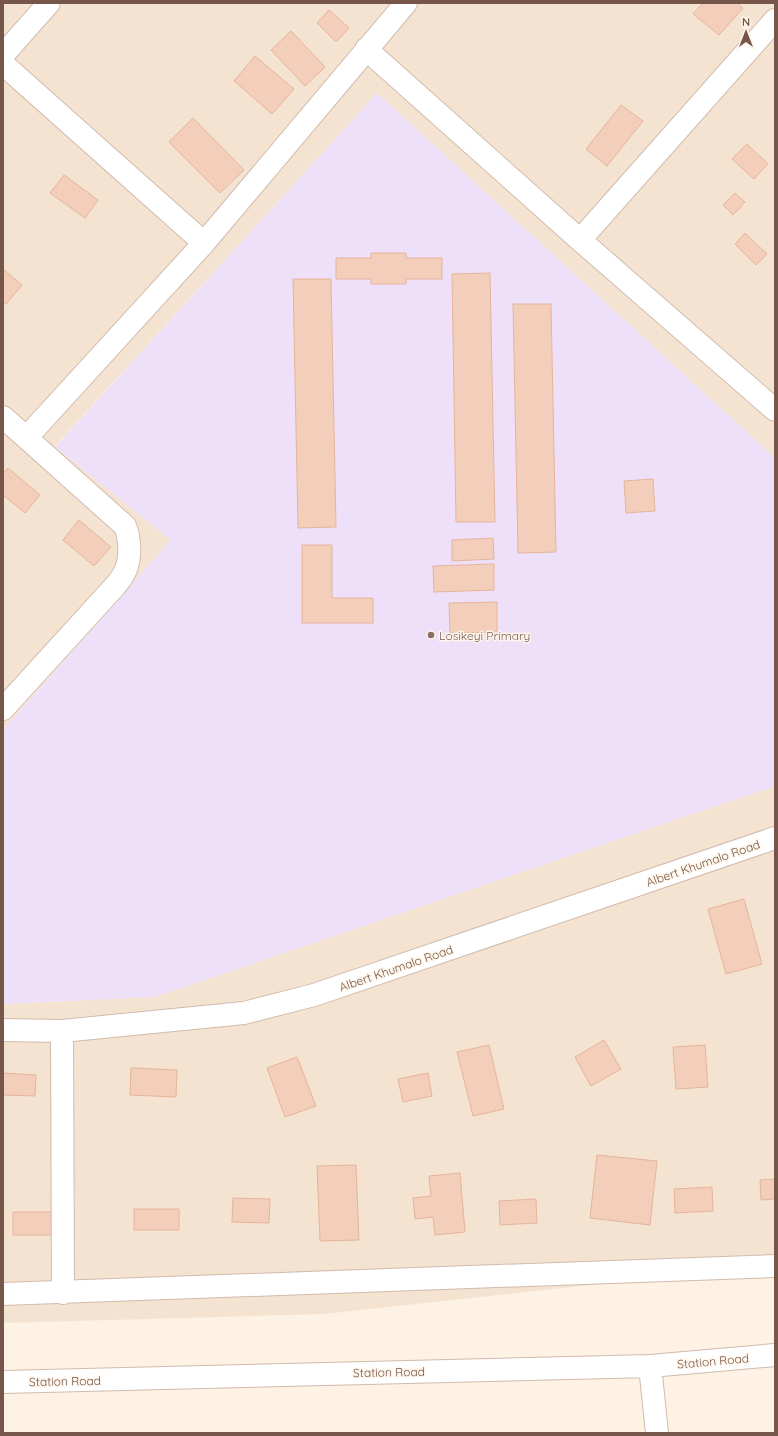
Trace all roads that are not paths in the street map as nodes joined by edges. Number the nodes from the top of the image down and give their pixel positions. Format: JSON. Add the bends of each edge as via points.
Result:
{"nodes":[{"id":1,"x":50,"y":3,"type":"edge"},
{"id":2,"x":406,"y":3,"type":"edge"},
{"id":3,"x":775,"y":20,"type":"edge"},
{"id":4,"x":366,"y":49,"type":"junction"},
{"id":5,"x":3,"y":55,"type":"edge"},
{"id":6,"x":3,"y":64,"type":"edge"},
{"id":7,"x":580,"y":240,"type":"junction"},
{"id":8,"x":204,"y":243,"type":"junction"},
{"id":9,"x":775,"y":410,"type":"edge"},
{"id":10,"x":3,"y":417,"type":"edge"},
{"id":11,"x":27,"y":437,"type":"junction"},
{"id":12,"x":3,"y":709,"type":"edge"},
{"id":13,"x":775,"y":838,"type":"edge"},
{"id":14,"x":3,"y":1030,"type":"edge"},
{"id":15,"x":62,"y":1030,"type":"junction"},
{"id":16,"x":775,"y":1266,"type":"edge"},
{"id":17,"x":63,"y":1293,"type":"junction"},
{"id":18,"x":3,"y":1294,"type":"edge"},
{"id":19,"x":775,"y":1355,"type":"edge"},
{"id":20,"x":650,"y":1366,"type":"junction"},
{"id":21,"x":3,"y":1382,"type":"edge"},
{"id":22,"x":657,"y":1433,"type":"edge"}],
"edges":[{"from":1,"to":5,"type":"street"},
{"from":2,"to":4,"type":"street"},
{"from":3,"to":7,"type":"street"},
{"from":4,"to":7,"type":"street"},
{"from":4,"to":8,"type":"street"},
{"from":6,"to":8,"type":"street"},
{"from":7,"to":9,"type":"street"},
{"from":8,"to":11,"type":"street"},
{"from":10,"to":11,"type":"street"},
{"from":11,"to":12,"type":"street","via":[[125,526],[128,532],[129,556],[126,570],[116,586]]},
{"from":13,"to":15,"type":"street","name":"Albert Khumalo Road","via":[[314,995],[244,1013]]},
{"from":14,"to":15,"type":"street","name":"Albert Khumalo Road"},
{"from":15,"to":17,"type":"street"},
{"from":16,"to":17,"type":"street"},
{"from":17,"to":18,"type":"street"},
{"from":19,"to":20,"type":"street","name":"Station Road"},
{"from":20,"to":21,"type":"street","name":"Station Road"},
{"from":20,"to":22,"type":"street"}]}
